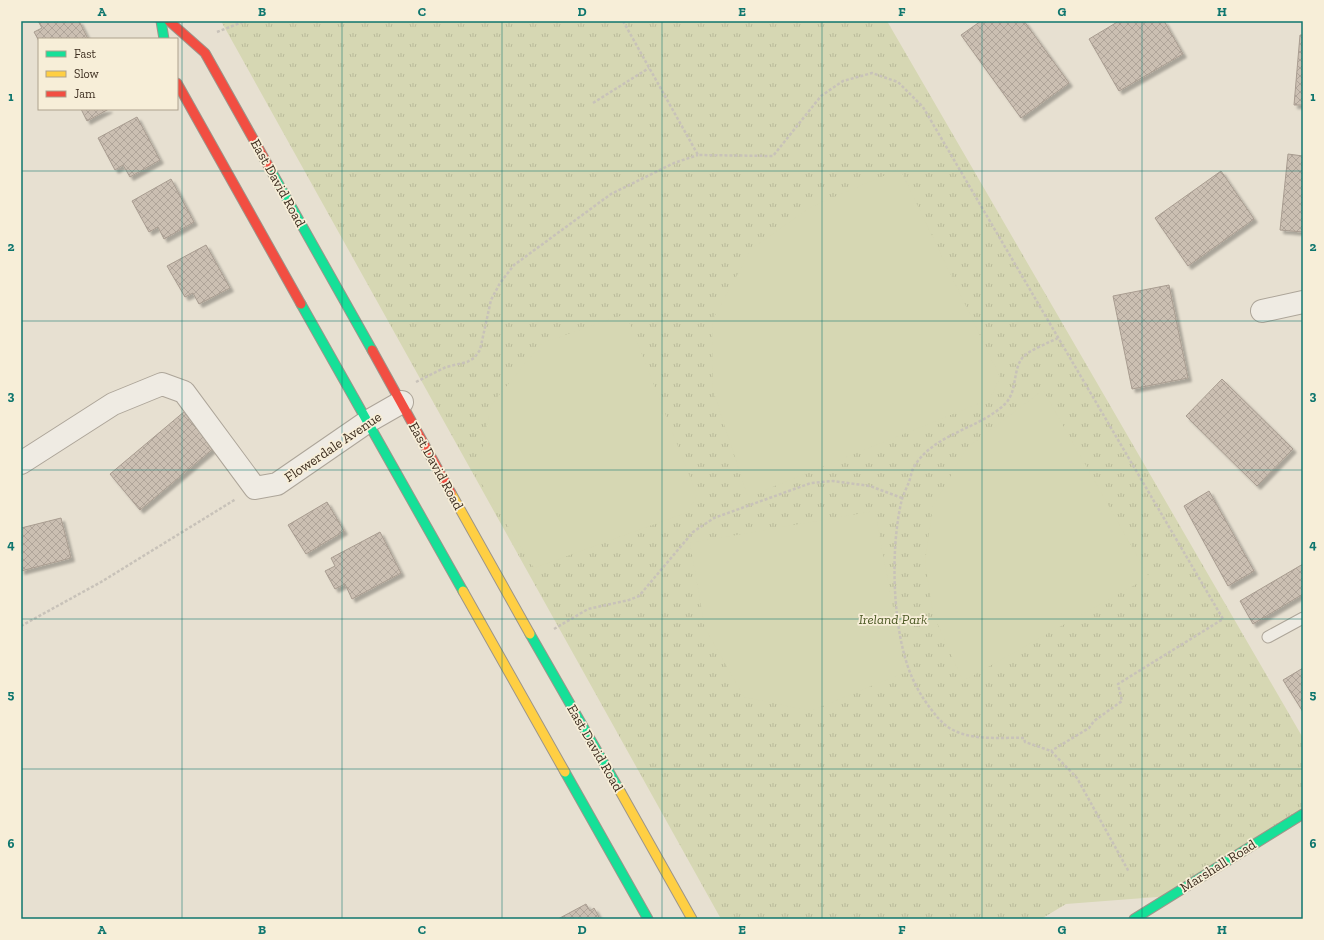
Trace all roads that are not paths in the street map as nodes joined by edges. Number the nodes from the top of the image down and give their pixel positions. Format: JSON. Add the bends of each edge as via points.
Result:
{"nodes":[{"id":1,"x":161,"y":21,"type":"edge"},
{"id":2,"x":170,"y":21,"type":"edge"},
{"id":3,"x":164,"y":38,"type":"edge"},
{"id":4,"x":178,"y":85,"type":"edge"},
{"id":5,"x":1303,"y":302,"type":"edge"},
{"id":6,"x":1262,"y":311,"type":"dead end"},
{"id":7,"x":402,"y":402,"type":"junction"},
{"id":8,"x":367,"y":422,"type":"junction"},
{"id":9,"x":21,"y":463,"type":"edge"},
{"id":10,"x":1303,"y":618,"type":"edge"},
{"id":11,"x":1268,"y":637,"type":"dead end"},
{"id":12,"x":1303,"y":814,"type":"edge"},
{"id":13,"x":648,"y":919,"type":"edge"},
{"id":14,"x":692,"y":919,"type":"edge"},
{"id":15,"x":1134,"y":919,"type":"edge"}],
"edges":[{"from":1,"to":3,"type":"street"},
{"from":2,"to":7,"type":"street","name":"East David Road","via":[[205,53]]},
{"from":4,"to":8,"type":"street"},
{"from":5,"to":6,"type":"street"},
{"from":7,"to":8,"type":"street","name":"Flowerdale Avenue"},
{"from":7,"to":14,"type":"street","name":"East David Road"},
{"from":8,"to":9,"type":"street","name":"Flowerdale Avenue","via":[[277,484],[255,488],[184,392],[162,384],[112,404]]},
{"from":8,"to":13,"type":"street"},
{"from":10,"to":11,"type":"lane"},
{"from":12,"to":15,"type":"street","name":"Marshall Road"}]}
